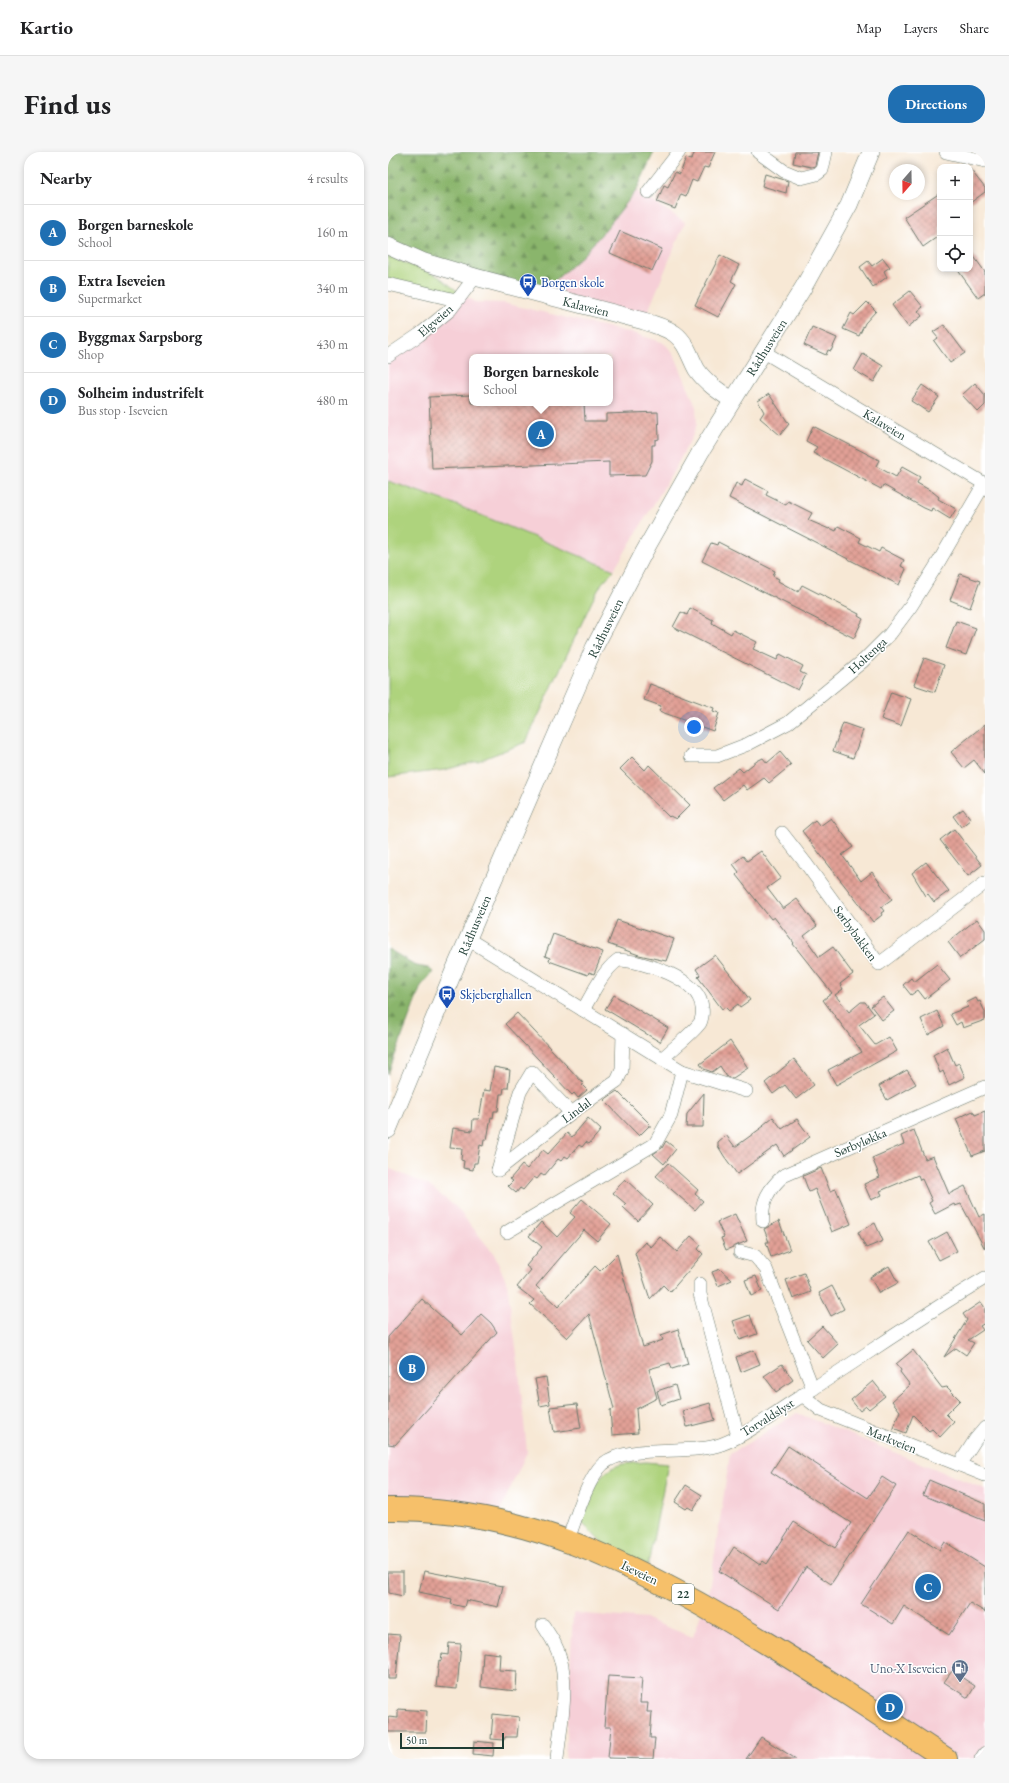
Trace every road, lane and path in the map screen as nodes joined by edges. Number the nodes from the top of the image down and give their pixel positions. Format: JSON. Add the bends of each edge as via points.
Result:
{"nodes":[{"id":1,"x":679,"y":152,"type":"edge"},
{"id":2,"x":758,"y":152,"type":"edge"},
{"id":3,"x":826,"y":152,"type":"edge"},
{"id":4,"x":871,"y":152,"type":"edge"},
{"id":5,"x":946,"y":152,"type":"edge"},
{"id":6,"x":985,"y":161,"type":"edge"},
{"id":7,"x":648,"y":192,"type":"dead end"},
{"id":8,"x":388,"y":246,"type":"edge"},
{"id":9,"x":475,"y":277,"type":"junction"},
{"id":10,"x":388,"y":284,"type":"edge"},
{"id":11,"x":456,"y":300,"type":"junction"},
{"id":12,"x":764,"y":352,"type":"junction"},
{"id":13,"x":388,"y":356,"type":"edge"},
{"id":14,"x":732,"y":400,"type":"junction"},
{"id":15,"x":984,"y":484,"type":"edge"},
{"id":16,"x":691,"y":756,"type":"dead end"},
{"id":17,"x":782,"y":833,"type":"dead end"},
{"id":18,"x":985,"y":883,"type":"edge"},
{"id":19,"x":468,"y":939,"type":"junction"},
{"id":20,"x":583,"y":1010,"type":"junction"},
{"id":21,"x":622,"y":1034,"type":"junction"},
{"id":22,"x":662,"y":1059,"type":"junction"},
{"id":23,"x":682,"y":1071,"type":"junction"},
{"id":24,"x":985,"y":1087,"type":"edge"},
{"id":25,"x":746,"y":1091,"type":"dead end"},
{"id":26,"x":571,"y":1113,"type":"junction"},
{"id":27,"x":388,"y":1130,"type":"edge"},
{"id":28,"x":763,"y":1221,"type":"dead end"},
{"id":29,"x":506,"y":1232,"type":"dead end"},
{"id":30,"x":740,"y":1252,"type":"dead end"},
{"id":31,"x":985,"y":1278,"type":"edge"},
{"id":32,"x":700,"y":1284,"type":"dead end"},
{"id":33,"x":808,"y":1392,"type":"junction"},
{"id":34,"x":985,"y":1428,"type":"edge"},
{"id":35,"x":738,"y":1436,"type":"junction"},
{"id":36,"x":959,"y":1465,"type":"junction"},
{"id":37,"x":985,"y":1475,"type":"edge"},
{"id":38,"x":388,"y":1509,"type":"edge"},
{"id":39,"x":568,"y":1540,"type":"junction"},
{"id":40,"x":543,"y":1625,"type":"dead end"},
{"id":41,"x":985,"y":1753,"type":"edge"},
{"id":42,"x":557,"y":1759,"type":"edge"},
{"id":43,"x":946,"y":1759,"type":"edge"},
{"id":44,"x":981,"y":1759,"type":"edge"}],
"edges":[{"from":1,"to":7,"type":"street"},
{"from":2,"to":3,"type":"street","via":[[784,171],[801,178],[822,170]]},
{"from":4,"to":12,"type":"street","name":"Rådhusveien","via":[[849,205]]},
{"from":5,"to":6,"type":"street"},
{"from":8,"to":9,"type":"street","name":"Kalaveien","via":[[424,262]]},
{"from":9,"to":11,"type":"street","name":"Elgveien"},
{"from":9,"to":14,"type":"street","name":"Kalaveien","via":[[666,328],[685,345],[698,371],[706,380]]},
{"from":10,"to":11,"type":"street"},
{"from":11,"to":13,"type":"street","name":"Elgveien","via":[[450,310]]},
{"from":12,"to":14,"type":"street","name":"Rådhusveien"},
{"from":12,"to":15,"type":"street","name":"Kalaveien"},
{"from":14,"to":19,"type":"street","name":"Rådhusveien","via":[[644,552],[594,648]]},
{"from":15,"to":16,"type":"street","name":"Holtenga","via":[[911,606],[890,634],[863,661],[788,724],[717,756]]},
{"from":17,"to":18,"type":"street","name":"Sørbybakken","via":[[879,964]]},
{"from":19,"to":20,"type":"street"},
{"from":19,"to":27,"type":"street","name":"Rådhusveien"},
{"from":20,"to":21,"type":"street"},
{"from":20,"to":22,"type":"street","via":[[601,979],[618,960],[643,964],[688,984],[700,996],[703,1012],[700,1022]]},
{"from":21,"to":22,"type":"street"},
{"from":21,"to":26,"type":"street","name":"Lindal","via":[[620,1077]]},
{"from":22,"to":23,"type":"street"},
{"from":23,"to":25,"type":"street"},
{"from":23,"to":29,"type":"street","via":[[671,1115],[655,1144]]},
{"from":24,"to":28,"type":"street","name":"Sørbyløkka","via":[[784,1176],[775,1184],[764,1202]]},
{"from":26,"to":26,"type":"street","name":"Lindal","via":[[498,1170],[520,1092],[532,1072]]},
{"from":30,"to":33,"type":"street","via":[[755,1256],[766,1269]]},
{"from":31,"to":33,"type":"street","name":"Torvaldslyst","via":[[930,1311]]},
{"from":32,"to":35,"type":"street","via":[[700,1294]]},
{"from":33,"to":35,"type":"street","name":"Torvaldslyst"},
{"from":33,"to":36,"type":"street","name":"Markveien","via":[[821,1410]]},
{"from":34,"to":36,"type":"street"},
{"from":35,"to":39,"type":"street","name":"Torvaldslyst","via":[[710,1447],[638,1453],[607,1462],[592,1478]]},
{"from":36,"to":37,"type":"street","name":"Markveien"},
{"from":38,"to":39,"type":"highway","name":"Iseveien","number":"22","via":[[478,1515]]},
{"from":39,"to":43,"type":"highway","name":"Iseveien","number":"22","via":[[646,1574],[704,1606],[801,1663]]},
{"from":40,"to":42,"type":"street","via":[[555,1643],[564,1682]]},
{"from":41,"to":44,"type":"street"}]}
